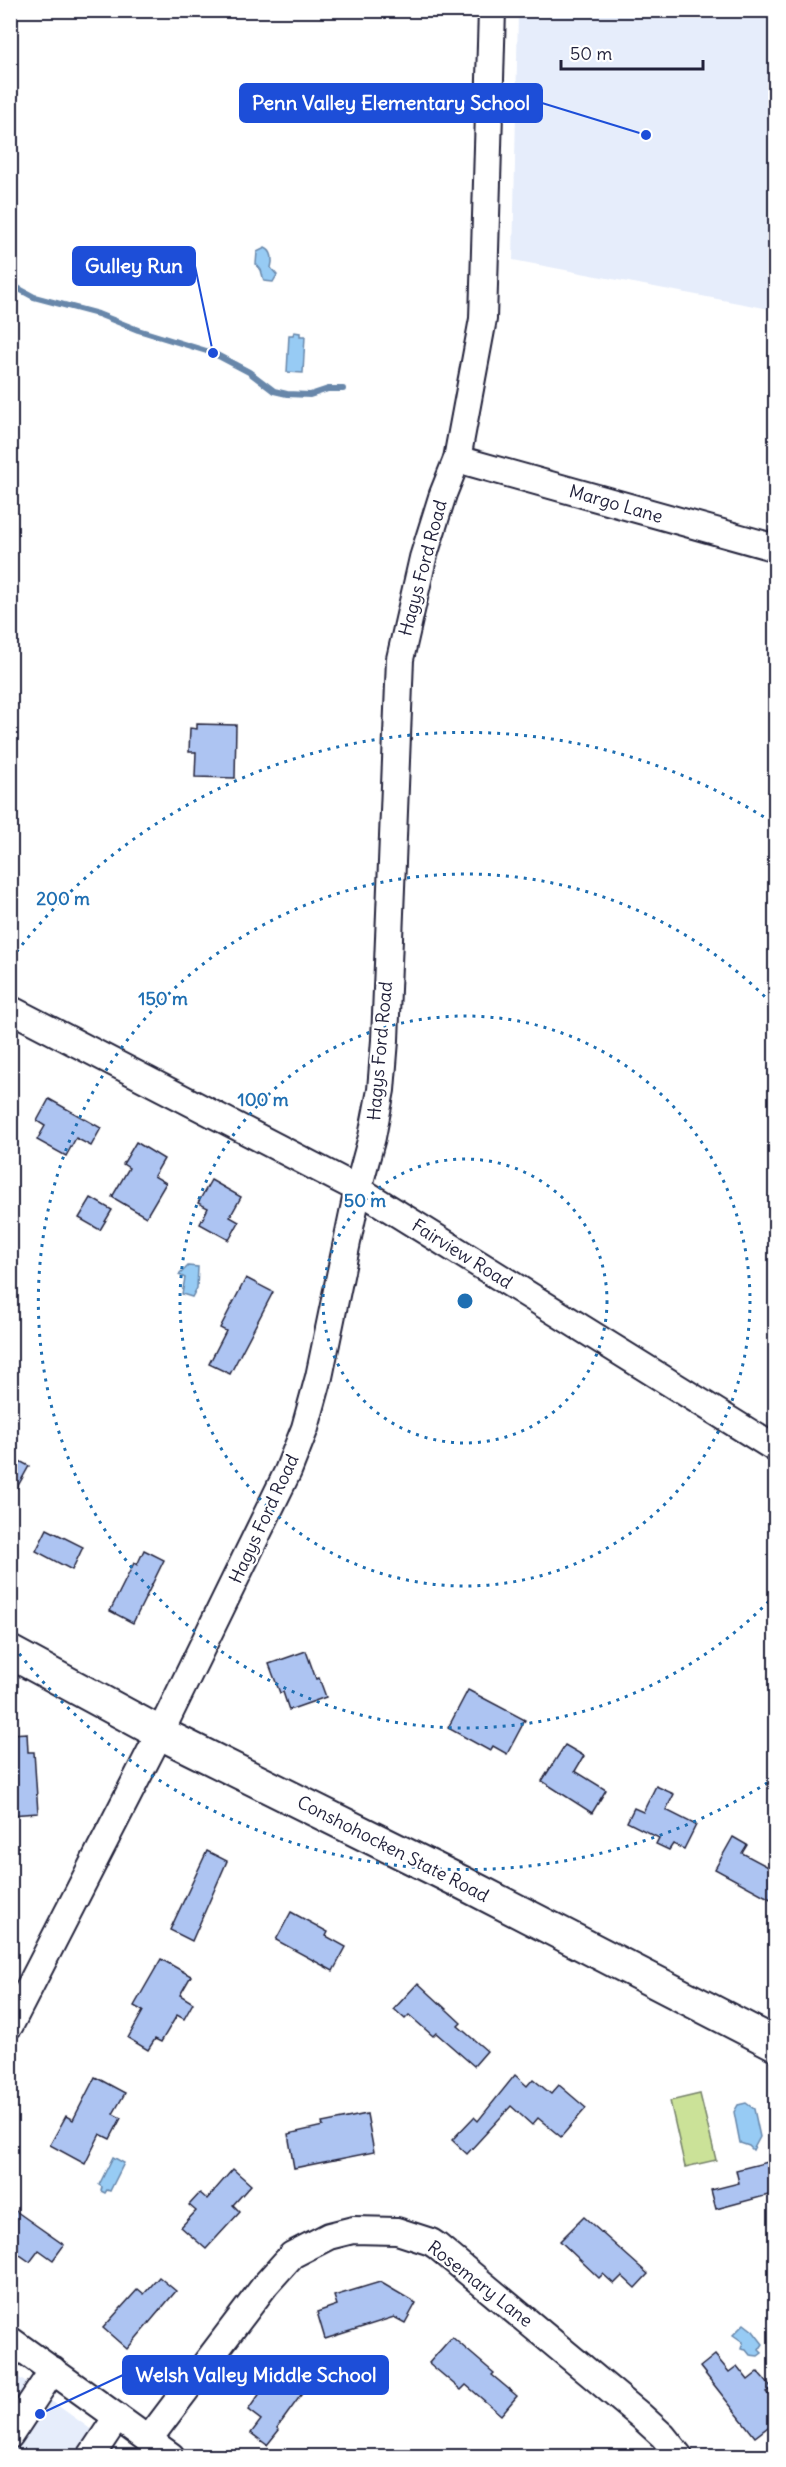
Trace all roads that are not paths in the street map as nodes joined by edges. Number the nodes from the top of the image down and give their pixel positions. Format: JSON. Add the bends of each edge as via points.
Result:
{"nodes":[{"id":1,"x":492,"y":10,"type":"edge"},
{"id":2,"x":457,"y":459,"type":"junction"},
{"id":3,"x":776,"y":548,"type":"edge"},
{"id":4,"x":10,"y":1009,"type":"edge"},
{"id":5,"x":358,"y":1189,"type":"junction"},
{"id":6,"x":776,"y":1449,"type":"edge"},
{"id":7,"x":10,"y":1652,"type":"edge"},
{"id":8,"x":160,"y":1733,"type":"junction"},
{"id":9,"x":10,"y":2025,"type":"edge"},
{"id":10,"x":776,"y":2044,"type":"edge"},
{"id":11,"x":10,"y":2340,"type":"edge"},
{"id":12,"x":53,"y":2370,"type":"junction"},
{"id":13,"x":19,"y":2406,"type":"edge"},
{"id":14,"x":117,"y":2417,"type":"junction"},
{"id":15,"x":10,"y":2435,"type":"edge"},
{"id":16,"x":148,"y":2440,"type":"junction"},
{"id":17,"x":170,"y":2456,"type":"edge"},
{"id":18,"x":91,"y":2457,"type":"edge"},
{"id":19,"x":679,"y":2457,"type":"edge"}],
"edges":[{"from":1,"to":2,"type":"street","name":"Hagys Ford Road","via":[[483,319]]},
{"from":2,"to":3,"type":"street","name":"Margo Lane"},
{"from":2,"to":5,"type":"street","name":"Hagys Ford Road","via":[[423,558],[400,659],[382,1070],[372,1137]]},
{"from":4,"to":5,"type":"street","name":"Fairview Road"},
{"from":5,"to":6,"type":"street","name":"Fairview Road"},
{"from":5,"to":8,"type":"street","name":"Hagys Ford Road","via":[[305,1428],[288,1471]]},
{"from":7,"to":8,"type":"main road","name":"Conshohocken State Road"},
{"from":8,"to":9,"type":"street","name":"Hagys Ford Road"},
{"from":8,"to":10,"type":"main road","name":"Conshohocken State Road"},
{"from":11,"to":12,"type":"street"},
{"from":12,"to":13,"type":"street"},
{"from":12,"to":14,"type":"street"},
{"from":13,"to":15,"type":"street"},
{"from":14,"to":16,"type":"street"},
{"from":14,"to":18,"type":"street"},
{"from":16,"to":17,"type":"street"},
{"from":16,"to":19,"type":"street","name":"Rosemary Lane","via":[[292,2254],[329,2236],[375,2229],[397,2231],[437,2246],[641,2416]]}]}
